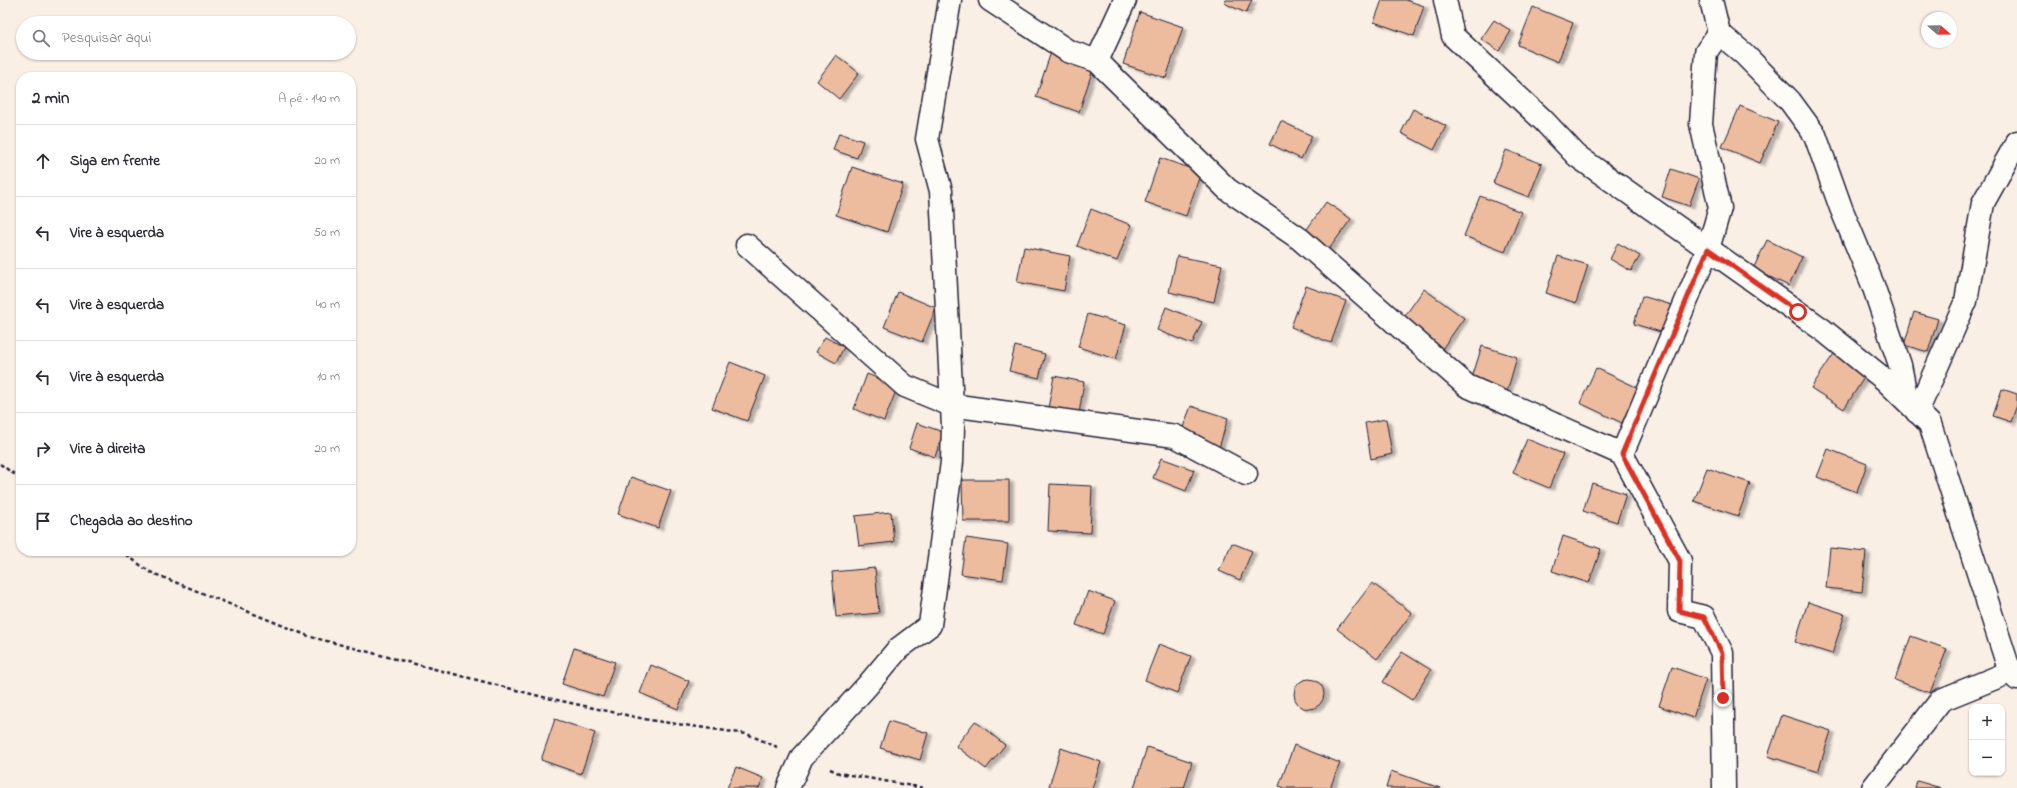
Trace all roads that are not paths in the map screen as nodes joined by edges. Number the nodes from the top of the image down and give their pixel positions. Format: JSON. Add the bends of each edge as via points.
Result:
{"nodes":[{"id":1,"x":950,"y":0,"type":"edge"},
{"id":2,"x":990,"y":0,"type":"edge"},
{"id":3,"x":1124,"y":0,"type":"edge"},
{"id":4,"x":1445,"y":0,"type":"edge"},
{"id":5,"x":1711,"y":0,"type":"edge"},
{"id":6,"x":1719,"y":33,"type":"junction"},
{"id":7,"x":1097,"y":61,"type":"junction"},
{"id":8,"x":2017,"y":142,"type":"edge"},
{"id":9,"x":747,"y":245,"type":"dead end"},
{"id":10,"x":1708,"y":249,"type":"junction"},
{"id":11,"x":951,"y":405,"type":"junction"},
{"id":12,"x":1912,"y":407,"type":"junction"},
{"id":13,"x":1622,"y":454,"type":"junction"},
{"id":14,"x":1246,"y":474,"type":"dead end"},
{"id":15,"x":2014,"y":676,"type":"edge"},
{"id":16,"x":788,"y":788,"type":"edge"},
{"id":17,"x":1724,"y":788,"type":"edge"},
{"id":18,"x":1873,"y":788,"type":"edge"}],
"edges":[{"from":1,"to":11,"type":"street","via":[[927,139],[940,191]]},
{"from":2,"to":7,"type":"street","via":[[1068,51]]},
{"from":3,"to":7,"type":"street"},
{"from":4,"to":10,"type":"street","via":[[1453,36],[1543,120],[1577,156]]},
{"from":5,"to":6,"type":"street"},
{"from":6,"to":10,"type":"street","via":[[1706,52],[1701,124],[1720,208]]},
{"from":6,"to":12,"type":"street","via":[[1790,100],[1815,135],[1841,208],[1873,285]]},
{"from":7,"to":13,"type":"street","via":[[1227,189],[1300,239],[1467,386]]},
{"from":8,"to":12,"type":"street","via":[[1983,203],[1966,301]]},
{"from":9,"to":11,"type":"street","via":[[905,386]]},
{"from":10,"to":12,"type":"street","via":[[1823,330],[1885,380]]},
{"from":10,"to":13,"type":"street"},
{"from":11,"to":14,"type":"street","via":[[1175,436]]},
{"from":11,"to":16,"type":"street","via":[[952,462],[930,625],[898,649],[802,757]]},
{"from":12,"to":15,"type":"street","via":[[1930,424]]},
{"from":13,"to":17,"type":"street","via":[[1680,561],[1679,611],[1704,617],[1722,653]]},
{"from":15,"to":18,"type":"street","via":[[1941,700]]}]}
